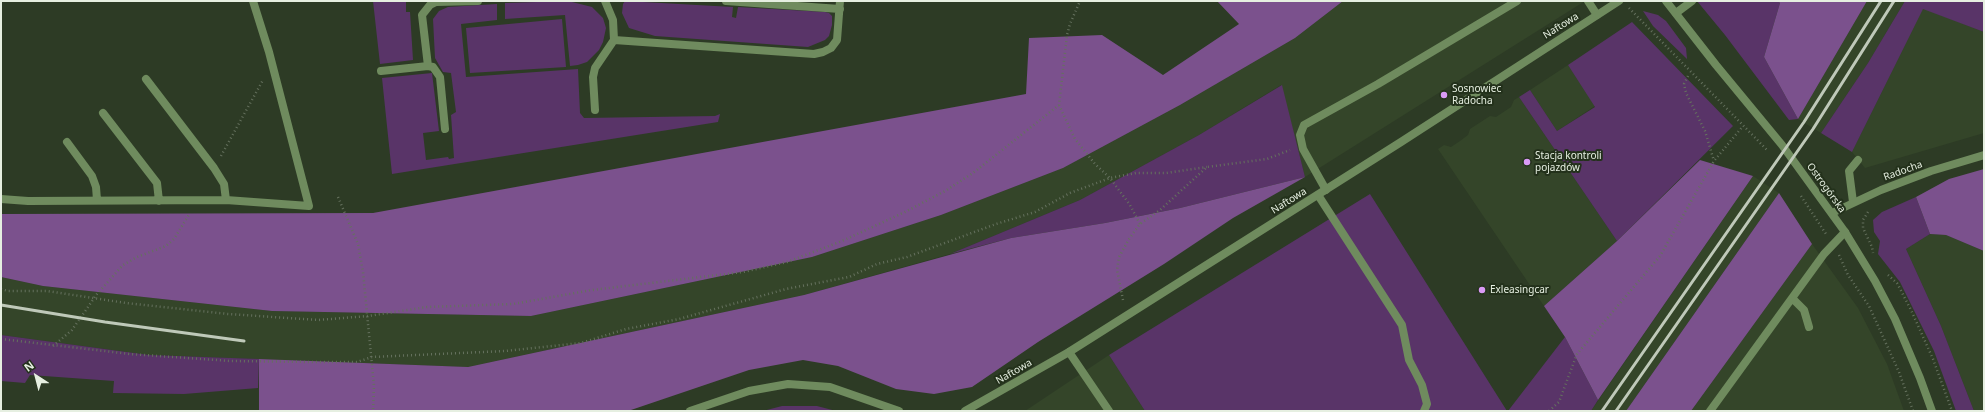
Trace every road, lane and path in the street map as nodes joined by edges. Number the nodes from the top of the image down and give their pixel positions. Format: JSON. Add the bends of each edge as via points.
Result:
{"nodes":[{"id":1,"x":252,"y":1,"type":"edge"},
{"id":2,"x":478,"y":1,"type":"edge"},
{"id":3,"x":605,"y":1,"type":"edge"},
{"id":4,"x":726,"y":1,"type":"edge"},
{"id":5,"x":1080,"y":1,"type":"edge"},
{"id":6,"x":1517,"y":1,"type":"edge"},
{"id":7,"x":1588,"y":1,"type":"edge"},
{"id":8,"x":1619,"y":1,"type":"edge"},
{"id":9,"x":1666,"y":1,"type":"edge"},
{"id":10,"x":1692,"y":1,"type":"edge"},
{"id":11,"x":840,"y":5,"type":"edge"},
{"id":12,"x":1627,"y":5,"type":"dead end"},
{"id":13,"x":1676,"y":13,"type":"junction"},
{"id":14,"x":1597,"y":15,"type":"junction"},
{"id":15,"x":614,"y":40,"type":"junction"},
{"id":16,"x":428,"y":66,"type":"junction"},
{"id":17,"x":381,"y":71,"type":"dead end"},
{"id":18,"x":1688,"y":76,"type":"dead end"},
{"id":19,"x":146,"y":79,"type":"dead end"},
{"id":20,"x":263,"y":80,"type":"dead end"},
{"id":21,"x":1059,"y":105,"type":"junction"},
{"id":22,"x":595,"y":110,"type":"dead end"},
{"id":23,"x":103,"y":113,"type":"dead end"},
{"id":24,"x":1743,"y":126,"type":"junction"},
{"id":25,"x":445,"y":129,"type":"dead end"},
{"id":26,"x":67,"y":142,"type":"dead end"},
{"id":27,"x":1303,"y":150,"type":"junction"},
{"id":28,"x":1772,"y":155,"type":"dead end"},
{"id":29,"x":1984,"y":155,"type":"edge"},
{"id":30,"x":1858,"y":160,"type":"dead end"},
{"id":31,"x":1714,"y":161,"type":"junction"},
{"id":32,"x":1207,"y":167,"type":"junction"},
{"id":33,"x":214,"y":168,"type":"junction"},
{"id":34,"x":1110,"y":178,"type":"junction"},
{"id":35,"x":1326,"y":190,"type":"junction"},
{"id":36,"x":1798,"y":190,"type":"dead end"},
{"id":37,"x":1318,"y":195,"type":"junction"},
{"id":38,"x":338,"y":197,"type":"dead end"},
{"id":39,"x":1,"y":198,"type":"edge"},
{"id":40,"x":97,"y":200,"type":"junction"},
{"id":41,"x":197,"y":200,"type":"junction"},
{"id":42,"x":226,"y":200,"type":"junction"},
{"id":43,"x":159,"y":201,"type":"junction"},
{"id":44,"x":1853,"y":202,"type":"junction"},
{"id":45,"x":1871,"y":209,"type":"dead end"},
{"id":46,"x":1832,"y":213,"type":"junction"},
{"id":47,"x":1140,"y":224,"type":"junction"},
{"id":48,"x":1845,"y":232,"type":"junction"},
{"id":49,"x":1833,"y":244,"type":"junction"},
{"id":50,"x":1877,"y":259,"type":"dead end"},
{"id":51,"x":1885,"y":271,"type":"dead end"},
{"id":52,"x":1,"y":289,"type":"edge"},
{"id":53,"x":96,"y":298,"type":"junction"},
{"id":54,"x":1792,"y":298,"type":"junction"},
{"id":55,"x":1123,"y":300,"type":"dead end"},
{"id":56,"x":368,"y":316,"type":"junction"},
{"id":57,"x":1809,"y":327,"type":"dead end"},
{"id":58,"x":1,"y":339,"type":"edge"},
{"id":59,"x":53,"y":346,"type":"junction"},
{"id":60,"x":1069,"y":352,"type":"junction"},
{"id":61,"x":372,"y":357,"type":"junction"},
{"id":62,"x":708,"y":408,"type":"edge"},
{"id":63,"x":373,"y":411,"type":"edge"},
{"id":64,"x":690,"y":411,"type":"edge"},
{"id":65,"x":899,"y":411,"type":"edge"},
{"id":66,"x":965,"y":411,"type":"edge"},
{"id":67,"x":1109,"y":411,"type":"edge"},
{"id":68,"x":1424,"y":411,"type":"edge"},
{"id":69,"x":1549,"y":411,"type":"edge"},
{"id":70,"x":1710,"y":411,"type":"edge"},
{"id":71,"x":1913,"y":411,"type":"edge"},
{"id":72,"x":1932,"y":411,"type":"edge"},
{"id":73,"x":1952,"y":411,"type":"edge"}],
"edges":[{"from":1,"to":42,"type":"street","via":[[269,52],[309,206]]},
{"from":2,"to":16,"type":"street","via":[[436,2],[425,10],[422,15]]},
{"from":3,"to":15,"type":"street","via":[[613,20]]},
{"from":4,"to":11,"type":"street"},
{"from":5,"to":21,"type":"path","via":[[1067,35]]},
{"from":6,"to":27,"type":"street","via":[[1304,125],[1300,135]]},
{"from":7,"to":14,"type":"street"},
{"from":8,"to":14,"type":"street","name":"Naftowa"},
{"from":9,"to":13,"type":"street","name":"Ostrogórska"},
{"from":10,"to":13,"type":"street"},
{"from":11,"to":15,"type":"street","via":[[837,40],[831,48],[814,54]]},
{"from":12,"to":24,"type":"path"},
{"from":13,"to":46,"type":"street","name":"Ostrogórska","via":[[1782,145]]},
{"from":14,"to":35,"type":"street","name":"Naftowa"},
{"from":15,"to":22,"type":"street","via":[[593,76]]},
{"from":16,"to":17,"type":"street"},
{"from":16,"to":25,"type":"street","via":[[433,67],[440,77]]},
{"from":18,"to":31,"type":"path","via":[[1684,84],[1686,93],[1706,131]]},
{"from":19,"to":33,"type":"street"},
{"from":20,"to":33,"type":"path"},
{"from":21,"to":34,"type":"path","via":[[1075,139]]},
{"from":21,"to":56,"type":"path","via":[[973,173],[945,191],[849,238],[787,262],[743,272],[592,290],[513,304],[427,307]]},
{"from":23,"to":43,"type":"street","via":[[157,183]]},
{"from":24,"to":28,"type":"path"},
{"from":24,"to":31,"type":"path"},
{"from":26,"to":40,"type":"street","via":[[92,176]]},
{"from":27,"to":32,"type":"path","via":[[1290,150],[1267,159]]},
{"from":27,"to":35,"type":"street"},
{"from":29,"to":44,"type":"street","name":"Radocha","via":[[1931,171]]},
{"from":30,"to":44,"type":"street","via":[[1849,171]]},
{"from":31,"to":69,"type":"path","via":[[1660,256],[1577,354],[1559,402]]},
{"from":32,"to":34,"type":"path","via":[[1136,173]]},
{"from":32,"to":47,"type":"path","via":[[1160,210]]},
{"from":33,"to":42,"type":"street","via":[[224,184]]},
{"from":34,"to":47,"type":"path","via":[[1130,205]]},
{"from":34,"to":61,"type":"path","via":[[1070,193],[1035,212],[877,264],[849,277],[786,289],[686,317],[626,329],[581,343]]},
{"from":35,"to":37,"type":"street","name":"Naftowa"},
{"from":36,"to":49,"type":"path"},
{"from":37,"to":60,"type":"street","name":"Naftowa"},
{"from":37,"to":68,"type":"street","via":[[1402,325],[1409,360],[1422,385],[1427,404]]},
{"from":38,"to":56,"type":"path","via":[[358,244],[364,272]]},
{"from":39,"to":40,"type":"street","via":[[28,201]]},
{"from":40,"to":43,"type":"street"},
{"from":41,"to":42,"type":"street"},
{"from":41,"to":43,"type":"street"},
{"from":41,"to":53,"type":"path","via":[[174,239],[166,246],[124,265],[109,279]]},
{"from":44,"to":46,"type":"street","name":"Radocha"},
{"from":45,"to":50,"type":"path","via":[[1865,215],[1863,228]]},
{"from":46,"to":48,"type":"street","name":"Ostrogórska"},
{"from":47,"to":55,"type":"path","via":[[1128,239],[1119,257],[1117,270]]},
{"from":48,"to":49,"type":"street"},
{"from":48,"to":72,"type":"street","name":"Ostrogórska","via":[[1895,319]]},
{"from":49,"to":54,"type":"street"},
{"from":49,"to":71,"type":"path","via":[[1848,275],[1869,306],[1899,372]]},
{"from":51,"to":73,"type":"path","via":[[1897,283],[1914,316]]},
{"from":52,"to":53,"type":"path","via":[[47,290]]},
{"from":53,"to":56,"type":"path","via":[[242,315],[318,320]]},
{"from":53,"to":59,"type":"path","via":[[72,330]]},
{"from":54,"to":57,"type":"street","via":[[1804,310]]},
{"from":54,"to":70,"type":"street"},
{"from":56,"to":61,"type":"path"},
{"from":58,"to":59,"type":"path"},
{"from":59,"to":61,"type":"path","via":[[230,361],[357,362]]},
{"from":60,"to":66,"type":"street","name":"Naftowa"},
{"from":60,"to":67,"type":"street"},
{"from":61,"to":63,"type":"path"},
{"from":62,"to":64,"type":"street"},
{"from":62,"to":65,"type":"street","via":[[749,391],[788,384],[811,384],[830,386]]}]}
